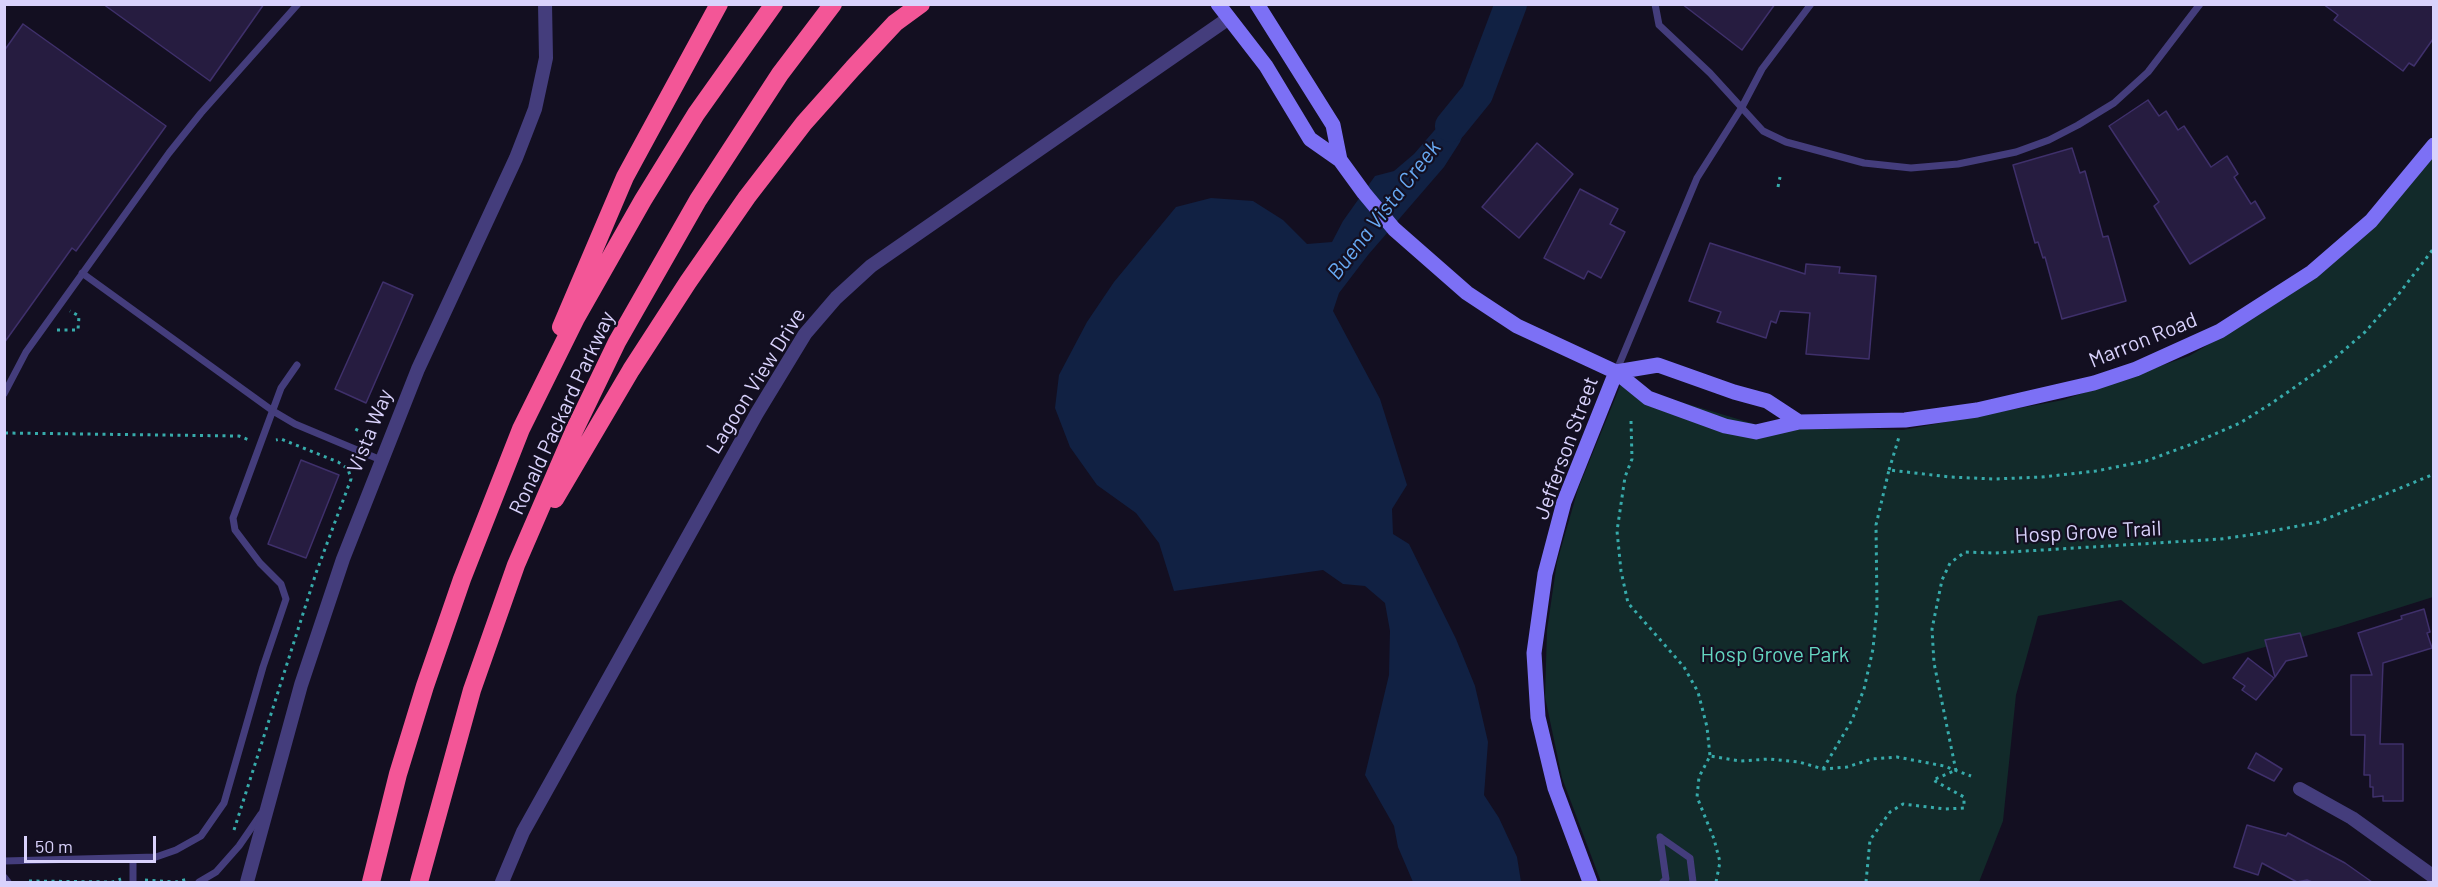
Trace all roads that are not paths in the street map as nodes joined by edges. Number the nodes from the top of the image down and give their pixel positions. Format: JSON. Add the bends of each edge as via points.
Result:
{"nodes":[{"id":1,"x":298,"y":4,"type":"edge"},
{"id":2,"x":545,"y":4,"type":"edge"},
{"id":3,"x":719,"y":4,"type":"edge"},
{"id":4,"x":774,"y":4,"type":"edge"},
{"id":5,"x":833,"y":4,"type":"edge"},
{"id":6,"x":921,"y":4,"type":"edge"},
{"id":7,"x":1218,"y":4,"type":"edge"},
{"id":8,"x":1257,"y":4,"type":"edge"},
{"id":9,"x":1655,"y":4,"type":"edge"},
{"id":10,"x":1811,"y":4,"type":"edge"},
{"id":11,"x":2200,"y":4,"type":"edge"},
{"id":12,"x":1229,"y":18,"type":"junction"},
{"id":13,"x":1742,"y":107,"type":"junction"},
{"id":14,"x":2433,"y":145,"type":"edge"},
{"id":15,"x":1340,"y":160,"type":"junction"},
{"id":16,"x":82,"y":273,"type":"junction"},
{"id":17,"x":297,"y":365,"type":"dead end"},
{"id":18,"x":1616,"y":372,"type":"junction"},
{"id":19,"x":4,"y":394,"type":"edge"},
{"id":20,"x":273,"y":411,"type":"junction"},
{"id":21,"x":1799,"y":422,"type":"junction"},
{"id":22,"x":521,"y":429,"type":"junction"},
{"id":23,"x":381,"y":460,"type":"junction"},
{"id":24,"x":516,"y":565,"type":"junction"},
{"id":25,"x":2300,"y":789,"type":"dead end"},
{"id":26,"x":266,"y":807,"type":"junction"},
{"id":27,"x":133,"y":858,"type":"junction"},
{"id":28,"x":4,"y":861,"type":"edge"},
{"id":29,"x":2433,"y":877,"type":"edge"},
{"id":30,"x":5,"y":878,"type":"edge"},
{"id":31,"x":8,"y":882,"type":"edge"},
{"id":32,"x":133,"y":882,"type":"edge"},
{"id":33,"x":199,"y":882,"type":"edge"},
{"id":34,"x":247,"y":882,"type":"edge"},
{"id":35,"x":371,"y":882,"type":"edge"},
{"id":36,"x":419,"y":882,"type":"edge"},
{"id":37,"x":502,"y":882,"type":"edge"},
{"id":38,"x":1590,"y":882,"type":"edge"},
{"id":39,"x":1663,"y":882,"type":"edge"},
{"id":40,"x":1693,"y":882,"type":"edge"}],
"edges":[{"from":1,"to":16,"type":"lane","via":[[201,113]]},
{"from":2,"to":23,"type":"street","name":"Vista Way","via":[[546,58],[535,109]]},
{"from":3,"to":22,"type":"highway","via":[[625,177]]},
{"from":4,"to":22,"type":"highway","name":"Ronald Packard Parkway","via":[[696,114],[643,200],[576,318]]},
{"from":5,"to":24,"type":"highway","name":"Ronald Packard Parkway","via":[[780,74],[666,254],[617,342]]},
{"from":6,"to":24,"type":"highway","via":[[895,23],[839,84],[747,197],[631,370]]},
{"from":7,"to":12,"type":"main road","name":"Jefferson Street"},
{"from":8,"to":15,"type":"main road","name":"Jefferson Street","via":[[1334,125]]},
{"from":9,"to":13,"type":"lane","via":[[1659,25]]},
{"from":10,"to":13,"type":"lane","via":[[1762,69]]},
{"from":11,"to":13,"type":"lane","via":[[2148,72],[2114,103],[2049,140],[2016,152],[1958,164],[1911,168],[1864,163],[1786,142],[1763,131]]},
{"from":12,"to":15,"type":"main road","name":"Jefferson Street","via":[[1266,66],[1310,139]]},
{"from":12,"to":37,"type":"street","name":"Lagoon View Drive","via":[[871,266],[836,298],[806,334],[757,413],[523,832]]},
{"from":13,"to":18,"type":"lane","via":[[1697,178]]},
{"from":14,"to":21,"type":"main road","name":"Marron Road","via":[[2371,221],[2312,272],[2220,331],[2136,369],[2094,383],[1977,410],[1905,420]]},
{"from":15,"to":18,"type":"main road","name":"Jefferson Street","via":[[1394,229],[1490,310]]},
{"from":16,"to":19,"type":"lane","via":[[26,352]]},
{"from":16,"to":20,"type":"lane"},
{"from":17,"to":20,"type":"lane","via":[[281,388]]},
{"from":18,"to":21,"type":"main road","via":[[1658,365],[1767,401]]},
{"from":18,"to":21,"type":"main road","name":"Marron Road","via":[[1648,398],[1725,426],[1756,432]]},
{"from":18,"to":38,"type":"main road","name":"Jefferson Street","via":[[1564,502],[1545,574],[1534,653],[1538,717],[1552,778]]},
{"from":20,"to":23,"type":"lane"},
{"from":20,"to":27,"type":"lane","via":[[233,518],[235,530],[281,584],[286,599],[262,667],[224,803],[201,836],[156,857]]},
{"from":22,"to":35,"type":"highway","name":"Ronald Packard Parkway","via":[[425,686]]},
{"from":23,"to":26,"type":"street","name":"Vista Way","via":[[304,675]]},
{"from":24,"to":36,"type":"highway","name":"Ronald Packard Parkway","via":[[472,690]]},
{"from":25,"to":29,"type":"street","via":[[2352,818]]},
{"from":26,"to":33,"type":"lane","via":[[216,872]]},
{"from":26,"to":34,"type":"street","name":"Vista Way"},
{"from":27,"to":28,"type":"lane"},
{"from":27,"to":32,"type":"lane"},
{"from":30,"to":31,"type":"lane"},
{"from":39,"to":40,"type":"lane","via":[[1666,879],[1660,837],[1690,858]]}]}
